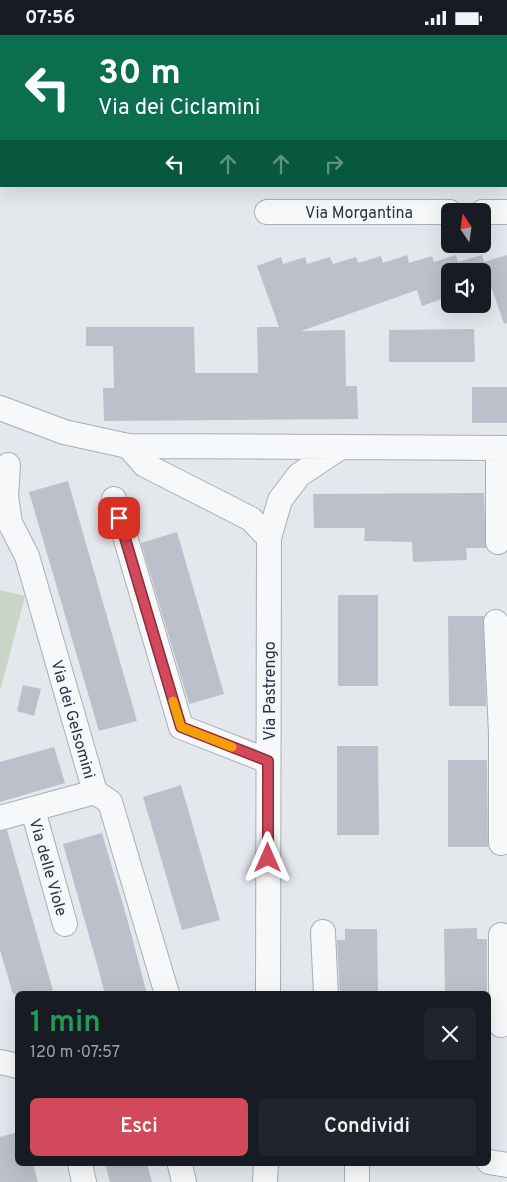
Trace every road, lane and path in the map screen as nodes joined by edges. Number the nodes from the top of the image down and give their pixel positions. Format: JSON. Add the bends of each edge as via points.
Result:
{"nodes":[{"id":1,"x":267,"y":212,"type":"dead end"},
{"id":2,"x":441,"y":212,"type":"edge"},
{"id":3,"x":491,"y":212,"type":"edge"},
{"id":4,"x":507,"y":212,"type":"edge"},
{"id":5,"x":0,"y":408,"type":"edge"},
{"id":6,"x":128,"y":446,"type":"junction"},
{"id":7,"x":341,"y":447,"type":"junction"},
{"id":8,"x":502,"y":448,"type":"edge"},
{"id":9,"x":8,"y":465,"type":"dead end"},
{"id":10,"x":114,"y":499,"type":"dead end"},
{"id":11,"x":5,"y":521,"type":"edge"},
{"id":12,"x":269,"y":538,"type":"junction"},
{"id":13,"x":498,"y":542,"type":"dead end"},
{"id":14,"x":496,"y":622,"type":"dead end"},
{"id":15,"x":268,"y":761,"type":"junction"},
{"id":16,"x":95,"y":793,"type":"junction"},
{"id":17,"x":33,"y":809,"type":"junction"},
{"id":18,"x":0,"y":818,"type":"edge"},
{"id":19,"x":501,"y":843,"type":"dead end"},
{"id":20,"x":65,"y":924,"type":"dead end"},
{"id":21,"x":323,"y":932,"type":"dead end"},
{"id":22,"x":501,"y":935,"type":"dead end"},
{"id":23,"x":165,"y":991,"type":"edge"},
{"id":24,"x":268,"y":991,"type":"edge"},
{"id":25,"x":326,"y":991,"type":"edge"},
{"id":26,"x":499,"y":1025,"type":"edge"},
{"id":27,"x":491,"y":1162,"type":"edge"},
{"id":28,"x":507,"y":1165,"type":"edge"},
{"id":29,"x":80,"y":1166,"type":"edge"},
{"id":30,"x":266,"y":1166,"type":"edge"},
{"id":31,"x":356,"y":1166,"type":"edge"},
{"id":32,"x":84,"y":1182,"type":"edge"},
{"id":33,"x":265,"y":1182,"type":"edge"},
{"id":34,"x":356,"y":1182,"type":"edge"}],
"edges":[{"from":1,"to":2,"type":"street","name":"Via Morgantina"},
{"from":3,"to":4,"type":"street"},
{"from":5,"to":6,"type":"street","via":[[64,433]]},
{"from":6,"to":7,"type":"street"},
{"from":6,"to":12,"type":"street","via":[[144,465],[251,519]]},
{"from":7,"to":8,"type":"street"},
{"from":7,"to":12,"type":"street","name":"Via Pastrengo","via":[[299,475],[280,500]]},
{"from":8,"to":13,"type":"street"},
{"from":9,"to":11,"type":"street","name":"Via dei Gelsomini"},
{"from":10,"to":15,"type":"street","via":[[181,727]]},
{"from":11,"to":16,"type":"street","name":"Via dei Gelsomini","via":[[27,556]]},
{"from":12,"to":15,"type":"street","name":"Via Pastrengo"},
{"from":14,"to":19,"type":"street"},
{"from":15,"to":24,"type":"street","name":"Via Pastrengo"},
{"from":16,"to":17,"type":"street"},
{"from":16,"to":23,"type":"street","name":"Via dei Gelsomini","via":[[110,802]]},
{"from":17,"to":18,"type":"street"},
{"from":17,"to":20,"type":"street","name":"Via delle Viole"},
{"from":21,"to":25,"type":"street"},
{"from":22,"to":26,"type":"street"},
{"from":27,"to":28,"type":"street"},
{"from":29,"to":32,"type":"street"},
{"from":30,"to":33,"type":"street"},
{"from":31,"to":34,"type":"street"}]}
